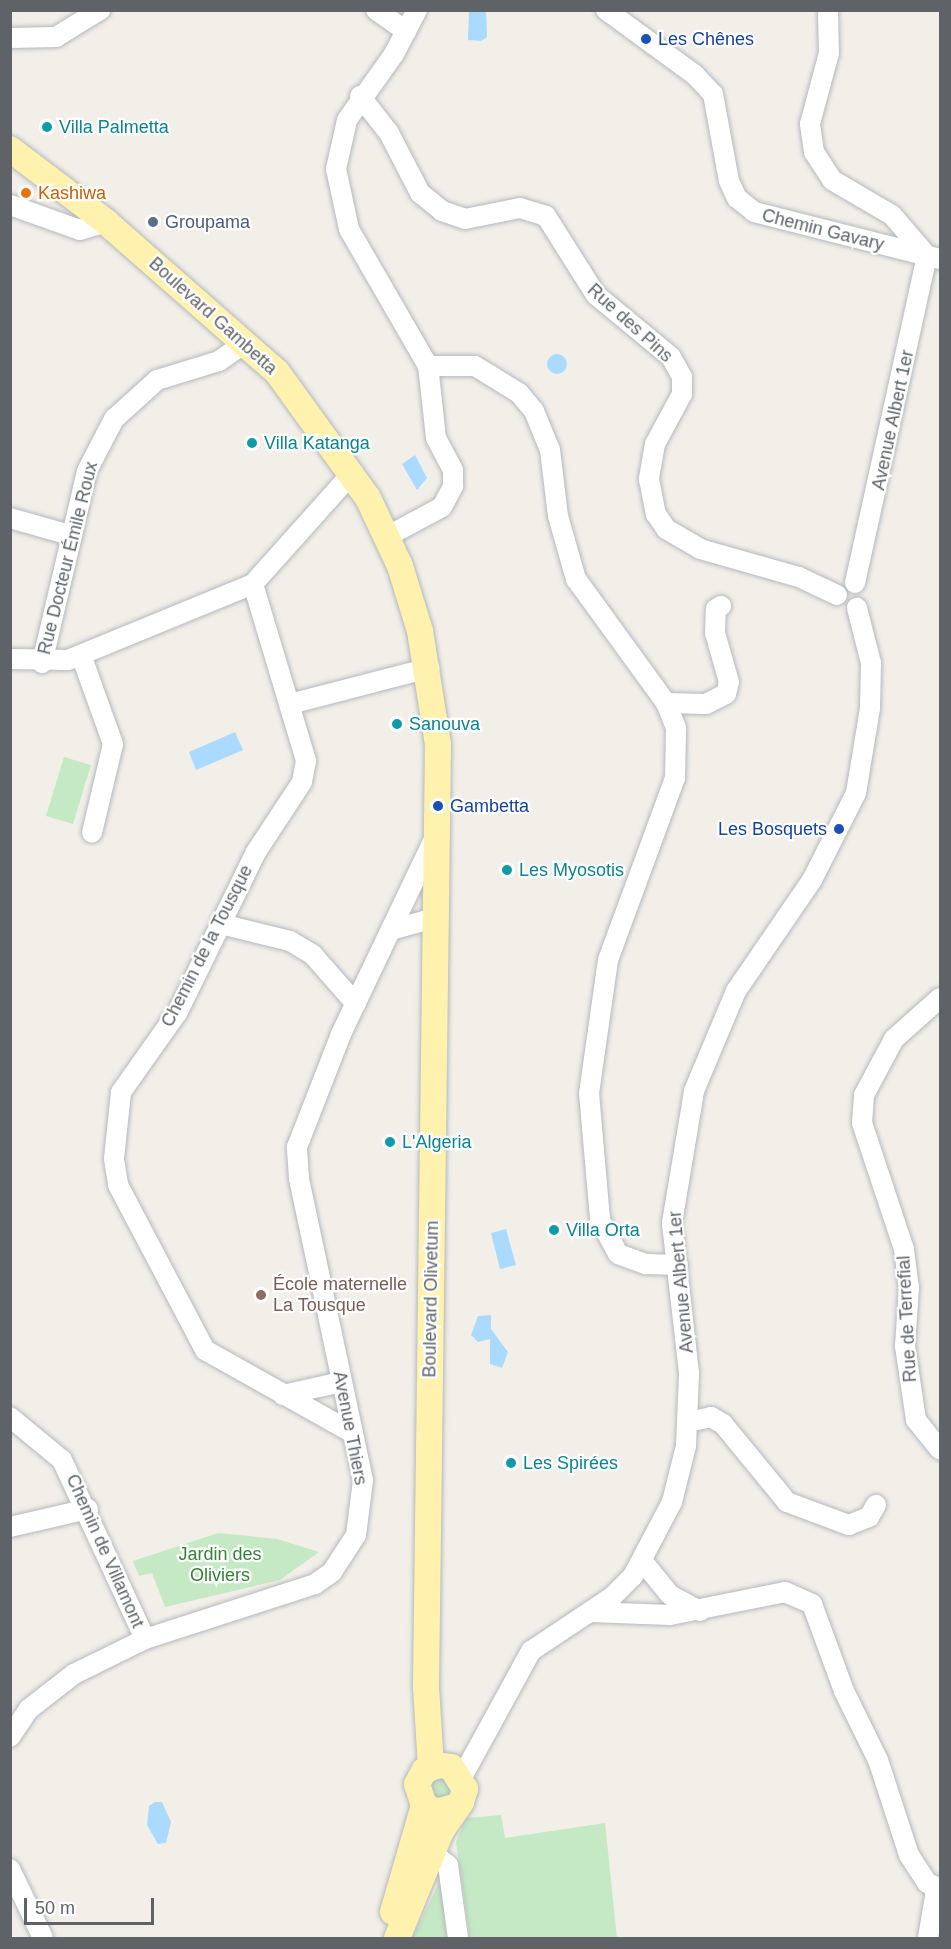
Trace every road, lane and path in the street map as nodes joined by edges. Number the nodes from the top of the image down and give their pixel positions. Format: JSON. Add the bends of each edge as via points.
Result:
{"nodes":[{"id":1,"x":100,"y":10,"type":"edge"},
{"id":2,"x":376,"y":10,"type":"edge"},
{"id":3,"x":417,"y":10,"type":"edge"},
{"id":4,"x":606,"y":10,"type":"edge"},
{"id":5,"x":828,"y":10,"type":"edge"},
{"id":6,"x":406,"y":31,"type":"junction"},
{"id":7,"x":10,"y":38,"type":"edge"},
{"id":8,"x":360,"y":96,"type":"junction"},
{"id":9,"x":10,"y":148,"type":"edge"},
{"id":10,"x":10,"y":205,"type":"edge"},
{"id":11,"x":106,"y":222,"type":"junction"},
{"id":12,"x":934,"y":257,"type":"edge"},
{"id":13,"x":246,"y":342,"type":"junction"},
{"id":14,"x":428,"y":366,"type":"junction"},
{"id":15,"x":352,"y":472,"type":"junction"},
{"id":16,"x":10,"y":518,"type":"edge"},
{"id":17,"x":70,"y":535,"type":"junction"},
{"id":18,"x":388,"y":536,"type":"junction"},
{"id":19,"x":855,"y":583,"type":"junction"},
{"id":20,"x":253,"y":584,"type":"junction"},
{"id":21,"x":837,"y":595,"type":"junction"},
{"id":22,"x":721,"y":606,"type":"dead end"},
{"id":23,"x":857,"y":608,"type":"junction"},
{"id":24,"x":81,"y":655,"type":"junction"},
{"id":25,"x":10,"y":659,"type":"edge"},
{"id":26,"x":42,"y":663,"type":"junction"},
{"id":27,"x":429,"y":668,"type":"junction"},
{"id":28,"x":290,"y":704,"type":"junction"},
{"id":29,"x":666,"y":704,"type":"junction"},
{"id":30,"x":437,"y":832,"type":"junction"},
{"id":31,"x":92,"y":833,"type":"dead end"},
{"id":32,"x":435,"y":918,"type":"junction"},
{"id":33,"x":221,"y":924,"type":"junction"},
{"id":34,"x":391,"y":930,"type":"junction"},
{"id":35,"x":940,"y":998,"type":"edge"},
{"id":36,"x":356,"y":1004,"type":"junction"},
{"id":37,"x":678,"y":1265,"type":"junction"},
{"id":38,"x":341,"y":1382,"type":"junction"},
{"id":39,"x":283,"y":1395,"type":"junction"},
{"id":40,"x":10,"y":1417,"type":"edge"},
{"id":41,"x":688,"y":1422,"type":"junction"},
{"id":42,"x":353,"y":1433,"type":"junction"},
{"id":43,"x":940,"y":1450,"type":"edge"},
{"id":44,"x":876,"y":1504,"type":"dead end"},
{"id":45,"x":88,"y":1509,"type":"junction"},
{"id":46,"x":10,"y":1527,"type":"edge"},
{"id":47,"x":644,"y":1563,"type":"junction"},
{"id":48,"x":700,"y":1611,"type":"junction"},
{"id":49,"x":591,"y":1612,"type":"junction"},
{"id":50,"x":145,"y":1639,"type":"junction"},
{"id":51,"x":10,"y":1737,"type":"edge"},
{"id":52,"x":431,"y":1767,"type":"junction"},
{"id":53,"x":462,"y":1777,"type":"junction"},
{"id":54,"x":424,"y":1805,"type":"junction"},
{"id":55,"x":457,"y":1806,"type":"junction"},
{"id":56,"x":424,"y":1846,"type":"junction"},
{"id":57,"x":10,"y":1869,"type":"edge"},
{"id":58,"x":938,"y":1889,"type":"edge"},
{"id":59,"x":43,"y":1938,"type":"edge"},
{"id":60,"x":384,"y":1938,"type":"edge"},
{"id":61,"x":397,"y":1938,"type":"edge"},
{"id":62,"x":458,"y":1938,"type":"edge"},
{"id":63,"x":928,"y":1938,"type":"edge"}],
"edges":[{"from":1,"to":7,"type":"street","via":[[57,37]]},
{"from":2,"to":6,"type":"street"},
{"from":3,"to":6,"type":"street"},
{"from":4,"to":12,"type":"street","name":"Chemin Gavary","via":[[696,75],[713,94],[729,181],[737,198],[754,212]]},
{"from":5,"to":12,"type":"street","via":[[829,53],[810,124],[814,152],[832,180],[892,215]]},
{"from":6,"to":8,"type":"street"},
{"from":8,"to":14,"type":"street","via":[[339,137],[338,195],[348,229]]},
{"from":8,"to":21,"type":"street","name":"Rue des Pins","via":[[389,133],[420,193],[434,205],[465,219],[520,208],[546,216],[596,296],[671,357],[682,377],[682,394],[655,444],[649,479],[656,514],[666,529],[700,549],[799,577]]},
{"from":9,"to":11,"type":"main road","name":"Boulevard Gambetta"},
{"from":10,"to":11,"type":"street","via":[[80,230]]},
{"from":11,"to":13,"type":"main road","name":"Boulevard Gambetta"},
{"from":12,"to":19,"type":"street","name":"Avenue Albert 1er"},
{"from":13,"to":15,"type":"main road","name":"Boulevard Gambetta","via":[[299,399]]},
{"from":13,"to":17,"type":"street","name":"Rue Docteur Émile Roux","via":[[219,361],[158,380],[135,395],[97,448]]},
{"from":14,"to":18,"type":"street","via":[[436,438],[453,470],[453,486],[442,507]]},
{"from":14,"to":29,"type":"street","via":[[475,366],[519,393],[534,411],[550,450],[558,516],[576,579]]},
{"from":15,"to":18,"type":"main road","name":"Boulevard Gambetta"},
{"from":15,"to":20,"type":"street","name":"Rue Docteur Émile Roux"},
{"from":16,"to":17,"type":"street"},
{"from":17,"to":26,"type":"street","name":"Rue Docteur Émile Roux"},
{"from":18,"to":27,"type":"main road","name":"Boulevard Gambetta"},
{"from":19,"to":21,"type":"street","via":[[842,585]]},
{"from":19,"to":23,"type":"street","via":[[864,597]]},
{"from":20,"to":24,"type":"street","name":"Rue Docteur Émile Roux"},
{"from":20,"to":28,"type":"street","name":"Chemin de la Tousque"},
{"from":21,"to":23,"type":"street","via":[[843,608]]},
{"from":22,"to":29,"type":"street","via":[[716,609],[715,633],[729,682],[726,694],[706,704],[678,699]]},
{"from":23,"to":37,"type":"street","name":"Avenue Albert 1er","via":[[871,663],[870,708],[856,793],[812,880],[736,991],[694,1091],[675,1181],[672,1223]]},
{"from":24,"to":26,"type":"street","name":"Rue Docteur Émile Roux"},
{"from":24,"to":31,"type":"street","via":[[113,744]]},
{"from":25,"to":26,"type":"street"},
{"from":27,"to":28,"type":"street"},
{"from":27,"to":30,"type":"main road","name":"Boulevard Gambetta","via":[[438,745]]},
{"from":28,"to":33,"type":"street","name":"Chemin de la Tousque","via":[[306,761],[302,782],[256,852]]},
{"from":29,"to":37,"type":"street","via":[[679,754],[675,778],[608,960],[589,1093],[600,1220],[618,1254],[646,1264]]},
{"from":30,"to":32,"type":"main road","name":"Boulevard Olivetum"},
{"from":30,"to":34,"type":"street","name":"Avenue Thiers"},
{"from":32,"to":34,"type":"street"},
{"from":32,"to":52,"type":"main road","name":"Boulevard Olivetum","via":[[426,1687]]},
{"from":33,"to":36,"type":"street","via":[[290,941],[313,955]]},
{"from":33,"to":39,"type":"street","name":"Chemin de la Tousque","via":[[177,1013],[121,1092],[114,1159],[118,1185],[205,1350]]},
{"from":34,"to":36,"type":"street","name":"Avenue Thiers"},
{"from":35,"to":43,"type":"street","name":"Rue de Terrefial","via":[[894,1039],[864,1095],[862,1123],[904,1249],[909,1287],[905,1346],[916,1420]]},
{"from":36,"to":38,"type":"street","name":"Avenue Thiers","via":[[297,1147]]},
{"from":37,"to":41,"type":"street","name":"Avenue Albert 1er","via":[[688,1327]]},
{"from":38,"to":39,"type":"street"},
{"from":38,"to":42,"type":"street","name":"Avenue Thiers"},
{"from":39,"to":42,"type":"street","name":"Chemin de la Tousque"},
{"from":40,"to":45,"type":"street","name":"Chemin de Villamont","via":[[62,1460]]},
{"from":41,"to":44,"type":"street","via":[[711,1417],[723,1424],[788,1502],[849,1525],[869,1518]]},
{"from":41,"to":47,"type":"street","name":"Avenue Albert 1er","via":[[672,1502]]},
{"from":42,"to":50,"type":"street","name":"Avenue Thiers","via":[[363,1501],[356,1535],[332,1572],[275,1601]]},
{"from":45,"to":46,"type":"street"},
{"from":45,"to":50,"type":"street","name":"Chemin de Villamont"},
{"from":47,"to":48,"type":"street","via":[[670,1595]]},
{"from":47,"to":49,"type":"street","name":"Avenue Albert 1er"},
{"from":48,"to":49,"type":"street"},
{"from":48,"to":58,"type":"street","via":[[785,1592],[812,1604],[844,1691],[878,1760],[909,1855]]},
{"from":49,"to":53,"type":"street","name":"Avenue Albert 1er","via":[[531,1651]]},
{"from":50,"to":51,"type":"street","name":"Avenue Thiers","via":[[48,1691]]},
{"from":52,"to":53,"type":"main road","via":[[452,1767]]},
{"from":52,"to":54,"type":"main road","via":[[417,1784]]},
{"from":53,"to":55,"type":"main road","via":[[465,1789]]},
{"from":54,"to":55,"type":"main road","via":[[436,1812]]},
{"from":54,"to":56,"type":"main road"},
{"from":55,"to":56,"type":"main road"},
{"from":56,"to":60,"type":"main road"},
{"from":56,"to":61,"type":"main road"},
{"from":56,"to":62,"type":"street","via":[[448,1865]]},
{"from":57,"to":59,"type":"street"},
{"from":58,"to":63,"type":"street"}]}
